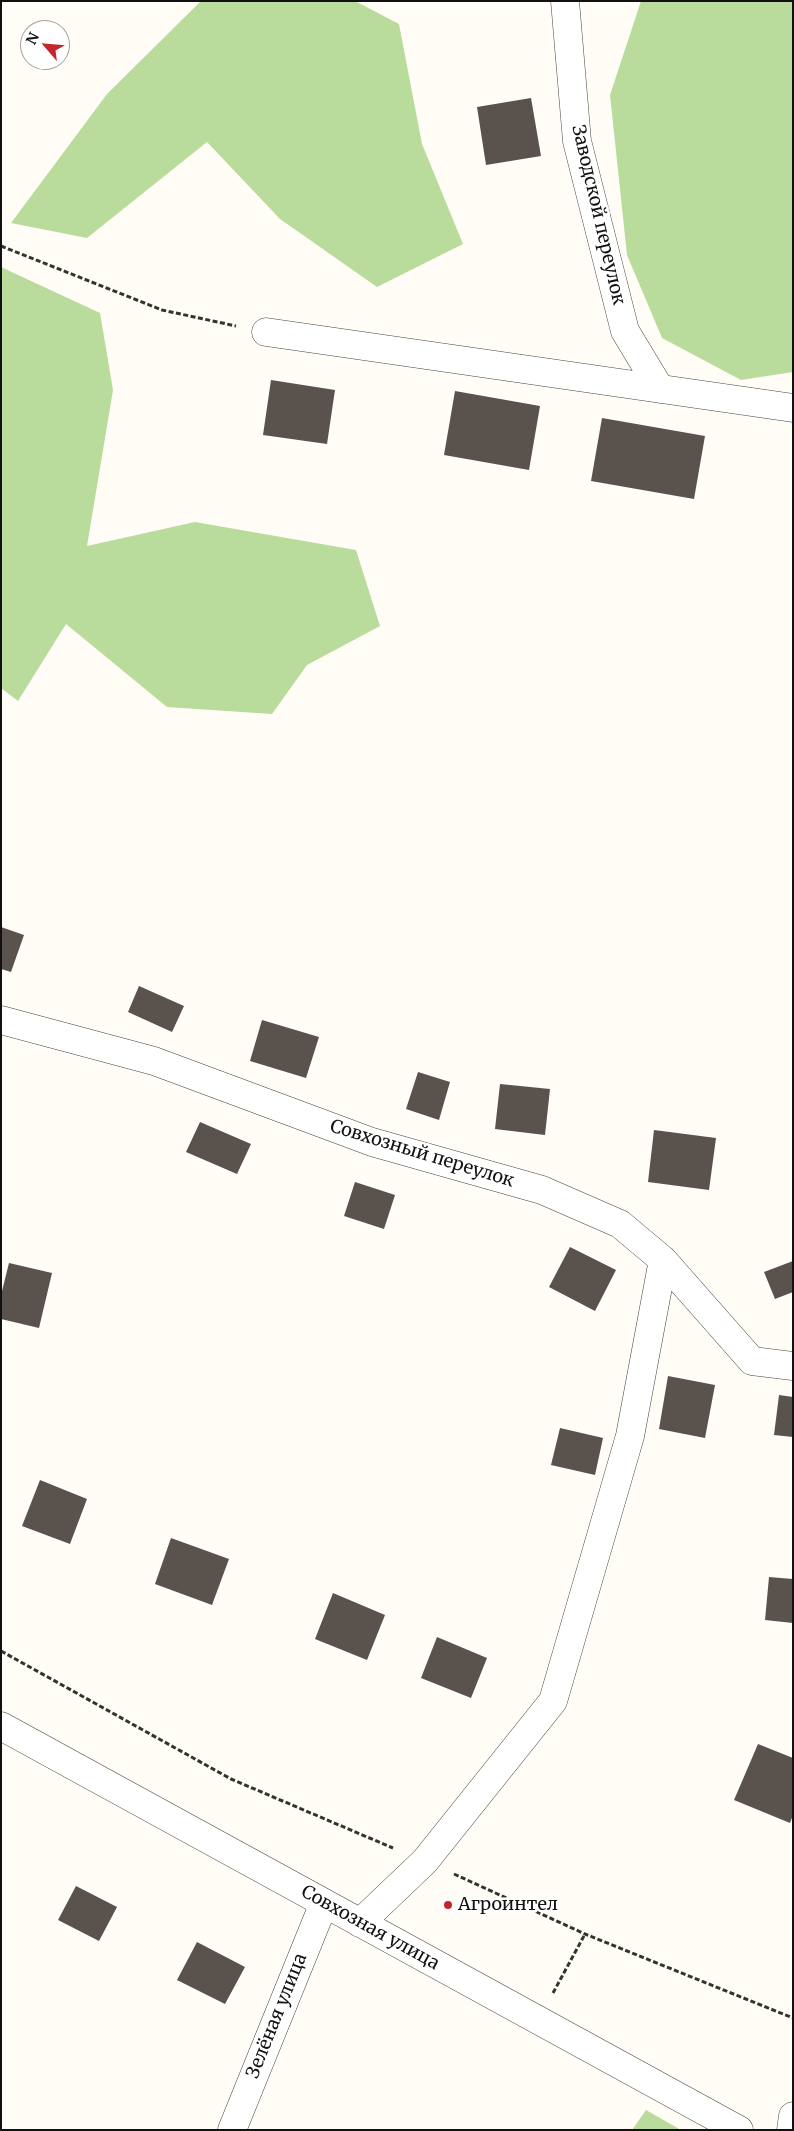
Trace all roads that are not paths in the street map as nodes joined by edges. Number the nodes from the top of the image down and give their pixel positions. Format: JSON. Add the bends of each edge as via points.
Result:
{"nodes":[{"id":1,"x":565,"y":1,"type":"edge"},
{"id":2,"x":266,"y":332,"type":"road end"},
{"id":3,"x":660,"y":389,"type":"junction"},
{"id":4,"x":793,"y":408,"type":"edge"},
{"id":5,"x":1,"y":1020,"type":"edge"},
{"id":6,"x":663,"y":1260,"type":"junction"},
{"id":7,"x":793,"y":1366,"type":"edge"},
{"id":8,"x":1,"y":1726,"type":"edge"},
{"id":9,"x":324,"y":1902,"type":"junction"},
{"id":10,"x":360,"y":1923,"type":"junction"},
{"id":11,"x":793,"y":2116,"type":"edge"},
{"id":12,"x":232,"y":2130,"type":"edge"},
{"id":13,"x":739,"y":2130,"type":"edge"},
{"id":14,"x":791,"y":2130,"type":"edge"}],
"edges":[{"from":1,"to":3,"type":"street","name":"Заводской переулок","via":[[577,141],[625,332]]},
{"from":2,"to":3,"type":"street"},
{"from":3,"to":4,"type":"street"},
{"from":5,"to":6,"type":"street","name":"Совхозный переулок","via":[[154,1061],[372,1142],[542,1190],[620,1224]]},
{"from":6,"to":7,"type":"street","name":"Совхозный переулок","via":[[752,1361]]},
{"from":6,"to":10,"type":"street","via":[[630,1436],[553,1700],[424,1861]]},
{"from":8,"to":9,"type":"street","name":"Совхозная улица"},
{"from":9,"to":10,"type":"street","name":"Совхозная улица"},
{"from":9,"to":12,"type":"street","name":"Зелёная улица"},
{"from":10,"to":13,"type":"street","name":"Совхозная улица"},
{"from":11,"to":14,"type":"street"}]}
